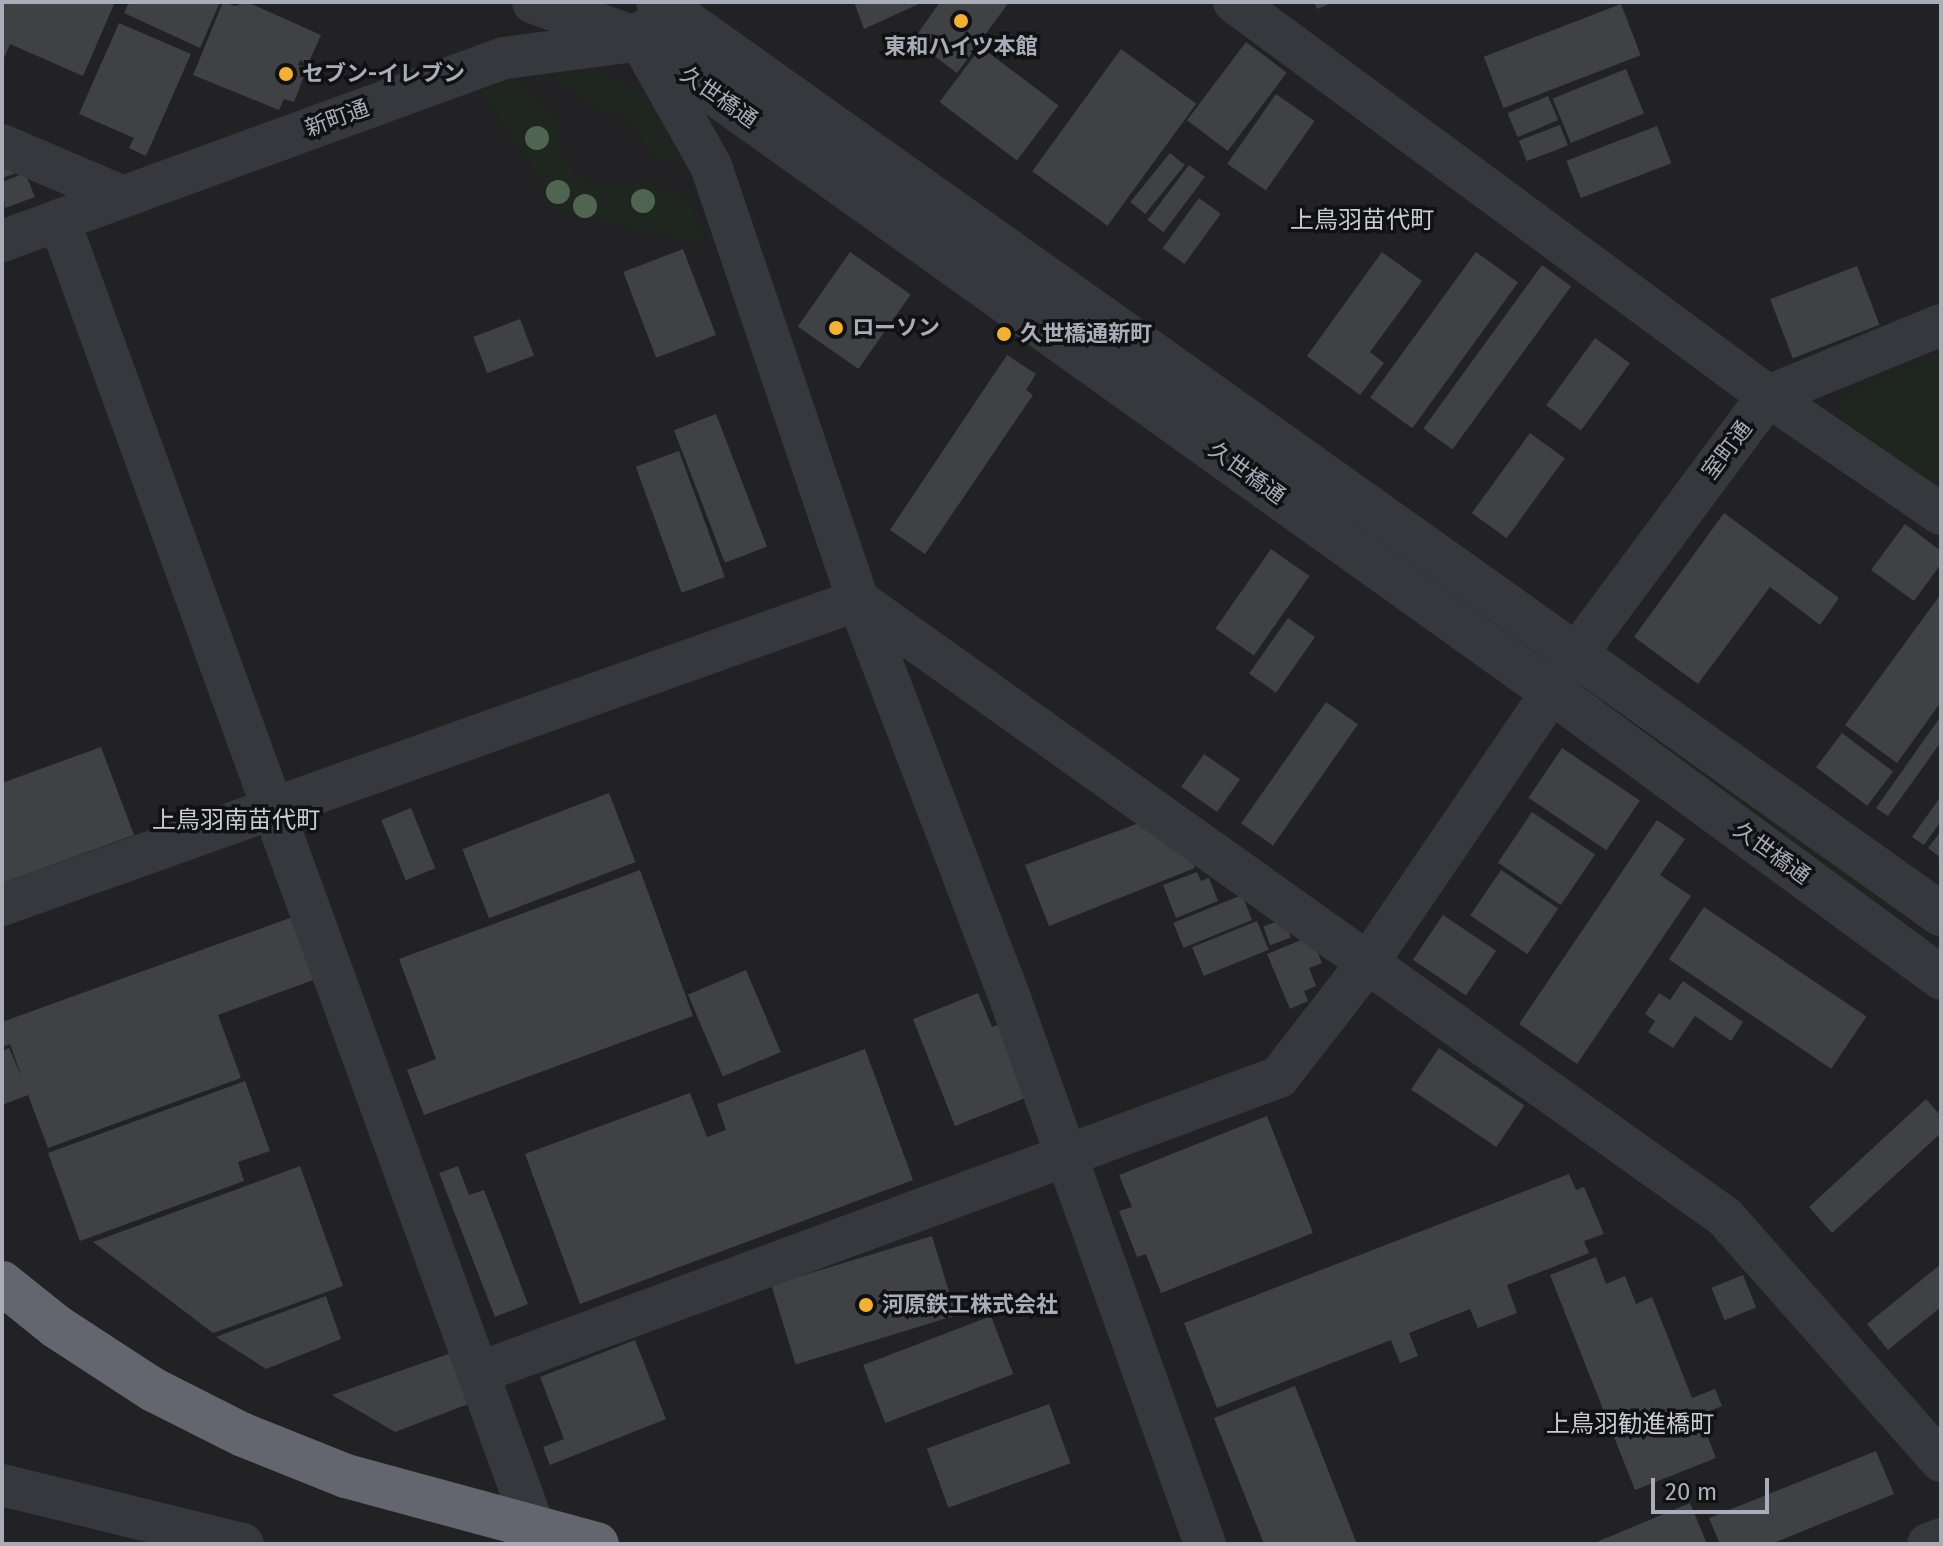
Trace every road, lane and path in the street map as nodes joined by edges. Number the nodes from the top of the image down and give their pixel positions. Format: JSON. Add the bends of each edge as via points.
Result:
{"nodes":[{"id":1,"x":534,"y":2,"type":"edge"},
{"id":2,"x":1234,"y":2,"type":"edge"},
{"id":3,"x":655,"y":10,"type":"edge"},
{"id":4,"x":2,"y":145,"type":"edge"},
{"id":5,"x":121,"y":196,"type":"junction"},
{"id":6,"x":59,"y":220,"type":"junction"},
{"id":7,"x":2,"y":241,"type":"edge"},
{"id":8,"x":1941,"y":325,"type":"edge"},
{"id":9,"x":1768,"y":396,"type":"junction"},
{"id":10,"x":1941,"y":514,"type":"edge"},
{"id":11,"x":858,"y":600,"type":"junction"},
{"id":12,"x":1579,"y":658,"type":"junction"},
{"id":13,"x":1555,"y":694,"type":"junction"},
{"id":14,"x":272,"y":807,"type":"junction"},
{"id":15,"x":2,"y":905,"type":"edge"},
{"id":16,"x":1941,"y":914,"type":"edge"},
{"id":17,"x":1369,"y":961,"type":"junction"},
{"id":18,"x":1941,"y":978,"type":"edge"},
{"id":19,"x":1068,"y":1158,"type":"junction"},
{"id":20,"x":2,"y":1283,"type":"edge"},
{"id":21,"x":478,"y":1373,"type":"junction"},
{"id":22,"x":1941,"y":1461,"type":"edge"},
{"id":23,"x":2,"y":1485,"type":"edge"},
{"id":24,"x":1941,"y":1539,"type":"edge"},
{"id":25,"x":243,"y":1544,"type":"edge"},
{"id":26,"x":540,"y":1544,"type":"edge"},
{"id":27,"x":597,"y":1544,"type":"edge"},
{"id":28,"x":1205,"y":1544,"type":"edge"},
{"id":29,"x":1928,"y":1544,"type":"edge"}],
"edges":[{"from":1,"to":3,"type":"street","name":"久世橋通"},
{"from":2,"to":9,"type":"street"},
{"from":3,"to":5,"type":"street","name":"新町通","via":[[504,58]]},
{"from":3,"to":11,"type":"street"},
{"from":3,"to":12,"type":"street","name":"久世橋通"},
{"from":3,"to":13,"type":"street","name":"久世橋通"},
{"from":4,"to":5,"type":"street"},
{"from":5,"to":6,"type":"street","name":"新町通"},
{"from":6,"to":7,"type":"street","name":"新町通"},
{"from":6,"to":14,"type":"street"},
{"from":8,"to":9,"type":"street"},
{"from":9,"to":10,"type":"street"},
{"from":9,"to":12,"type":"street","name":"室町通"},
{"from":11,"to":14,"type":"street"},
{"from":11,"to":17,"type":"street"},
{"from":11,"to":19,"type":"street"},
{"from":12,"to":13,"type":"street","name":"室町通"},
{"from":12,"to":16,"type":"street","name":"久世橋通"},
{"from":13,"to":17,"type":"street","name":"室町通"},
{"from":13,"to":18,"type":"street","name":"久世橋通"},
{"from":14,"to":15,"type":"street"},
{"from":14,"to":21,"type":"street"},
{"from":17,"to":19,"type":"street","name":"室町通","via":[[1279,1077]]},
{"from":17,"to":22,"type":"street","via":[[1725,1217]]},
{"from":19,"to":21,"type":"street","name":"室町通"},
{"from":19,"to":28,"type":"street"},
{"from":20,"to":27,"type":"highway","bridge":true,"via":[[57,1327],[152,1389],[241,1434],[346,1476]]},
{"from":21,"to":26,"type":"street"},
{"from":23,"to":25,"type":"street"},
{"from":24,"to":29,"type":"street"}]}
